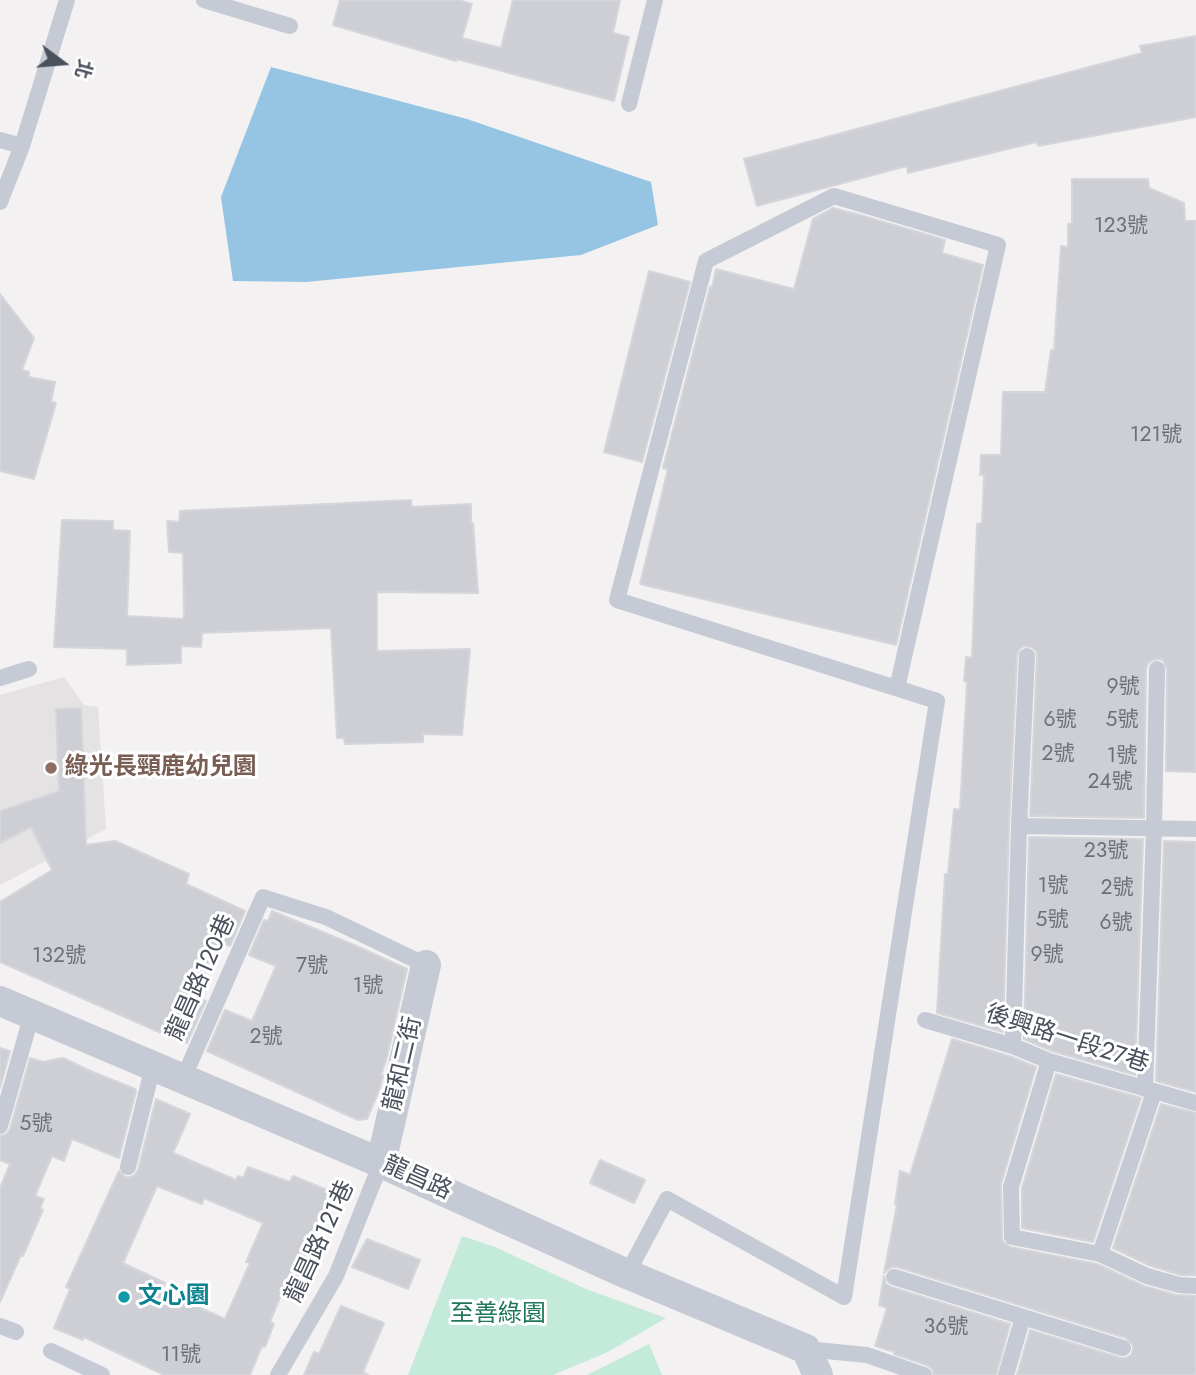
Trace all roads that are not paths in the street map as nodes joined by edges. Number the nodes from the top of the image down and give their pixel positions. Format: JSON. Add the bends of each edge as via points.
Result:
{"nodes":[{"id":1,"x":67,"y":0,"type":"edge"},
{"id":2,"x":204,"y":0,"type":"edge"},
{"id":3,"x":655,"y":0,"type":"edge"},
{"id":4,"x":290,"y":26,"type":"dead end"},
{"id":5,"x":629,"y":104,"type":"dead end"},
{"id":6,"x":0,"y":140,"type":"edge"},
{"id":7,"x":22,"y":146,"type":"junction"},
{"id":8,"x":0,"y":202,"type":"edge"},
{"id":9,"x":1027,"y":656,"type":"dead end"},
{"id":10,"x":29,"y":669,"type":"dead end"},
{"id":11,"x":1157,"y":669,"type":"dead end"},
{"id":12,"x":0,"y":678,"type":"edge"},
{"id":13,"x":897,"y":688,"type":"junction"},
{"id":14,"x":1019,"y":826,"type":"junction"},
{"id":15,"x":1154,"y":828,"type":"junction"},
{"id":16,"x":1196,"y":829,"type":"edge"},
{"id":17,"x":426,"y":965,"type":"joint"},
{"id":18,"x":0,"y":1001,"type":"edge"},
{"id":19,"x":32,"y":1014,"type":"junction"},
{"id":20,"x":925,"y":1020,"type":"dead end"},
{"id":21,"x":1013,"y":1046,"type":"junction"},
{"id":22,"x":1049,"y":1060,"type":"junction"},
{"id":23,"x":153,"y":1066,"type":"junction"},
{"id":24,"x":183,"y":1079,"type":"junction"},
{"id":25,"x":1150,"y":1091,"type":"junction"},
{"id":26,"x":1196,"y":1103,"type":"edge"},
{"id":27,"x":0,"y":1126,"type":"edge"},
{"id":28,"x":381,"y":1163,"type":"junction"},
{"id":29,"x":128,"y":1167,"type":"dead end"},
{"id":30,"x":1100,"y":1254,"type":"junction"},
{"id":31,"x":627,"y":1274,"type":"junction"},
{"id":32,"x":894,"y":1277,"type":"dead end"},
{"id":33,"x":1196,"y":1286,"type":"edge"},
{"id":34,"x":1023,"y":1317,"type":"junction"},
{"id":35,"x":0,"y":1326,"type":"edge"},
{"id":36,"x":16,"y":1332,"type":"dead end"},
{"id":37,"x":1123,"y":1348,"type":"dead end"},
{"id":38,"x":51,"y":1350,"type":"dead end"},
{"id":39,"x":812,"y":1362,"type":"edge"},
{"id":40,"x":102,"y":1375,"type":"edge"},
{"id":41,"x":278,"y":1375,"type":"edge"},
{"id":42,"x":925,"y":1375,"type":"edge"},
{"id":43,"x":1006,"y":1375,"type":"edge"}],
"edges":[{"from":1,"to":7,"type":"lane"},
{"from":2,"to":4,"type":"lane"},
{"from":3,"to":5,"type":"lane"},
{"from":6,"to":7,"type":"lane"},
{"from":7,"to":8,"type":"lane"},
{"from":9,"to":14,"type":"lane"},
{"from":10,"to":12,"type":"lane"},
{"from":11,"to":15,"type":"lane"},
{"from":13,"to":13,"type":"lane","via":[[617,600],[706,261],[834,196],[998,245]]},
{"from":13,"to":31,"type":"lane","via":[[937,701],[844,1297],[667,1199]]},
{"from":14,"to":15,"type":"lane"},
{"from":14,"to":21,"type":"lane"},
{"from":15,"to":16,"type":"lane"},
{"from":15,"to":25,"type":"lane"},
{"from":17,"to":24,"type":"lane","name":"龍昌路120巷","via":[[326,917],[263,897]]},
{"from":17,"to":28,"type":"street","name":"龍和二街"},
{"from":18,"to":19,"type":"street","name":"龍昌路"},
{"from":19,"to":23,"type":"street","name":"龍昌路"},
{"from":19,"to":27,"type":"lane"},
{"from":20,"to":21,"type":"lane","name":"後興路一段27巷"},
{"from":21,"to":22,"type":"lane","name":"後興路一段27巷"},
{"from":22,"to":25,"type":"lane","name":"後興路一段27巷"},
{"from":22,"to":30,"type":"lane","via":[[1011,1187],[1012,1237]]},
{"from":23,"to":24,"type":"street","name":"龍昌路"},
{"from":23,"to":29,"type":"lane"},
{"from":24,"to":28,"type":"street","name":"龍昌路"},
{"from":25,"to":26,"type":"lane","name":"後興路一段27巷"},
{"from":25,"to":30,"type":"lane"},
{"from":28,"to":31,"type":"street","name":"龍昌路"},
{"from":28,"to":41,"type":"lane","name":"龍昌路121巷","via":[[336,1276]]},
{"from":30,"to":33,"type":"lane","via":[[1147,1276]]},
{"from":31,"to":39,"type":"street","name":"龍昌路"},
{"from":32,"to":34,"type":"lane"},
{"from":34,"to":37,"type":"lane"},
{"from":34,"to":43,"type":"lane"},
{"from":35,"to":36,"type":"lane"},
{"from":38,"to":40,"type":"lane"},
{"from":39,"to":42,"type":"lane","via":[[867,1355]]}]}
